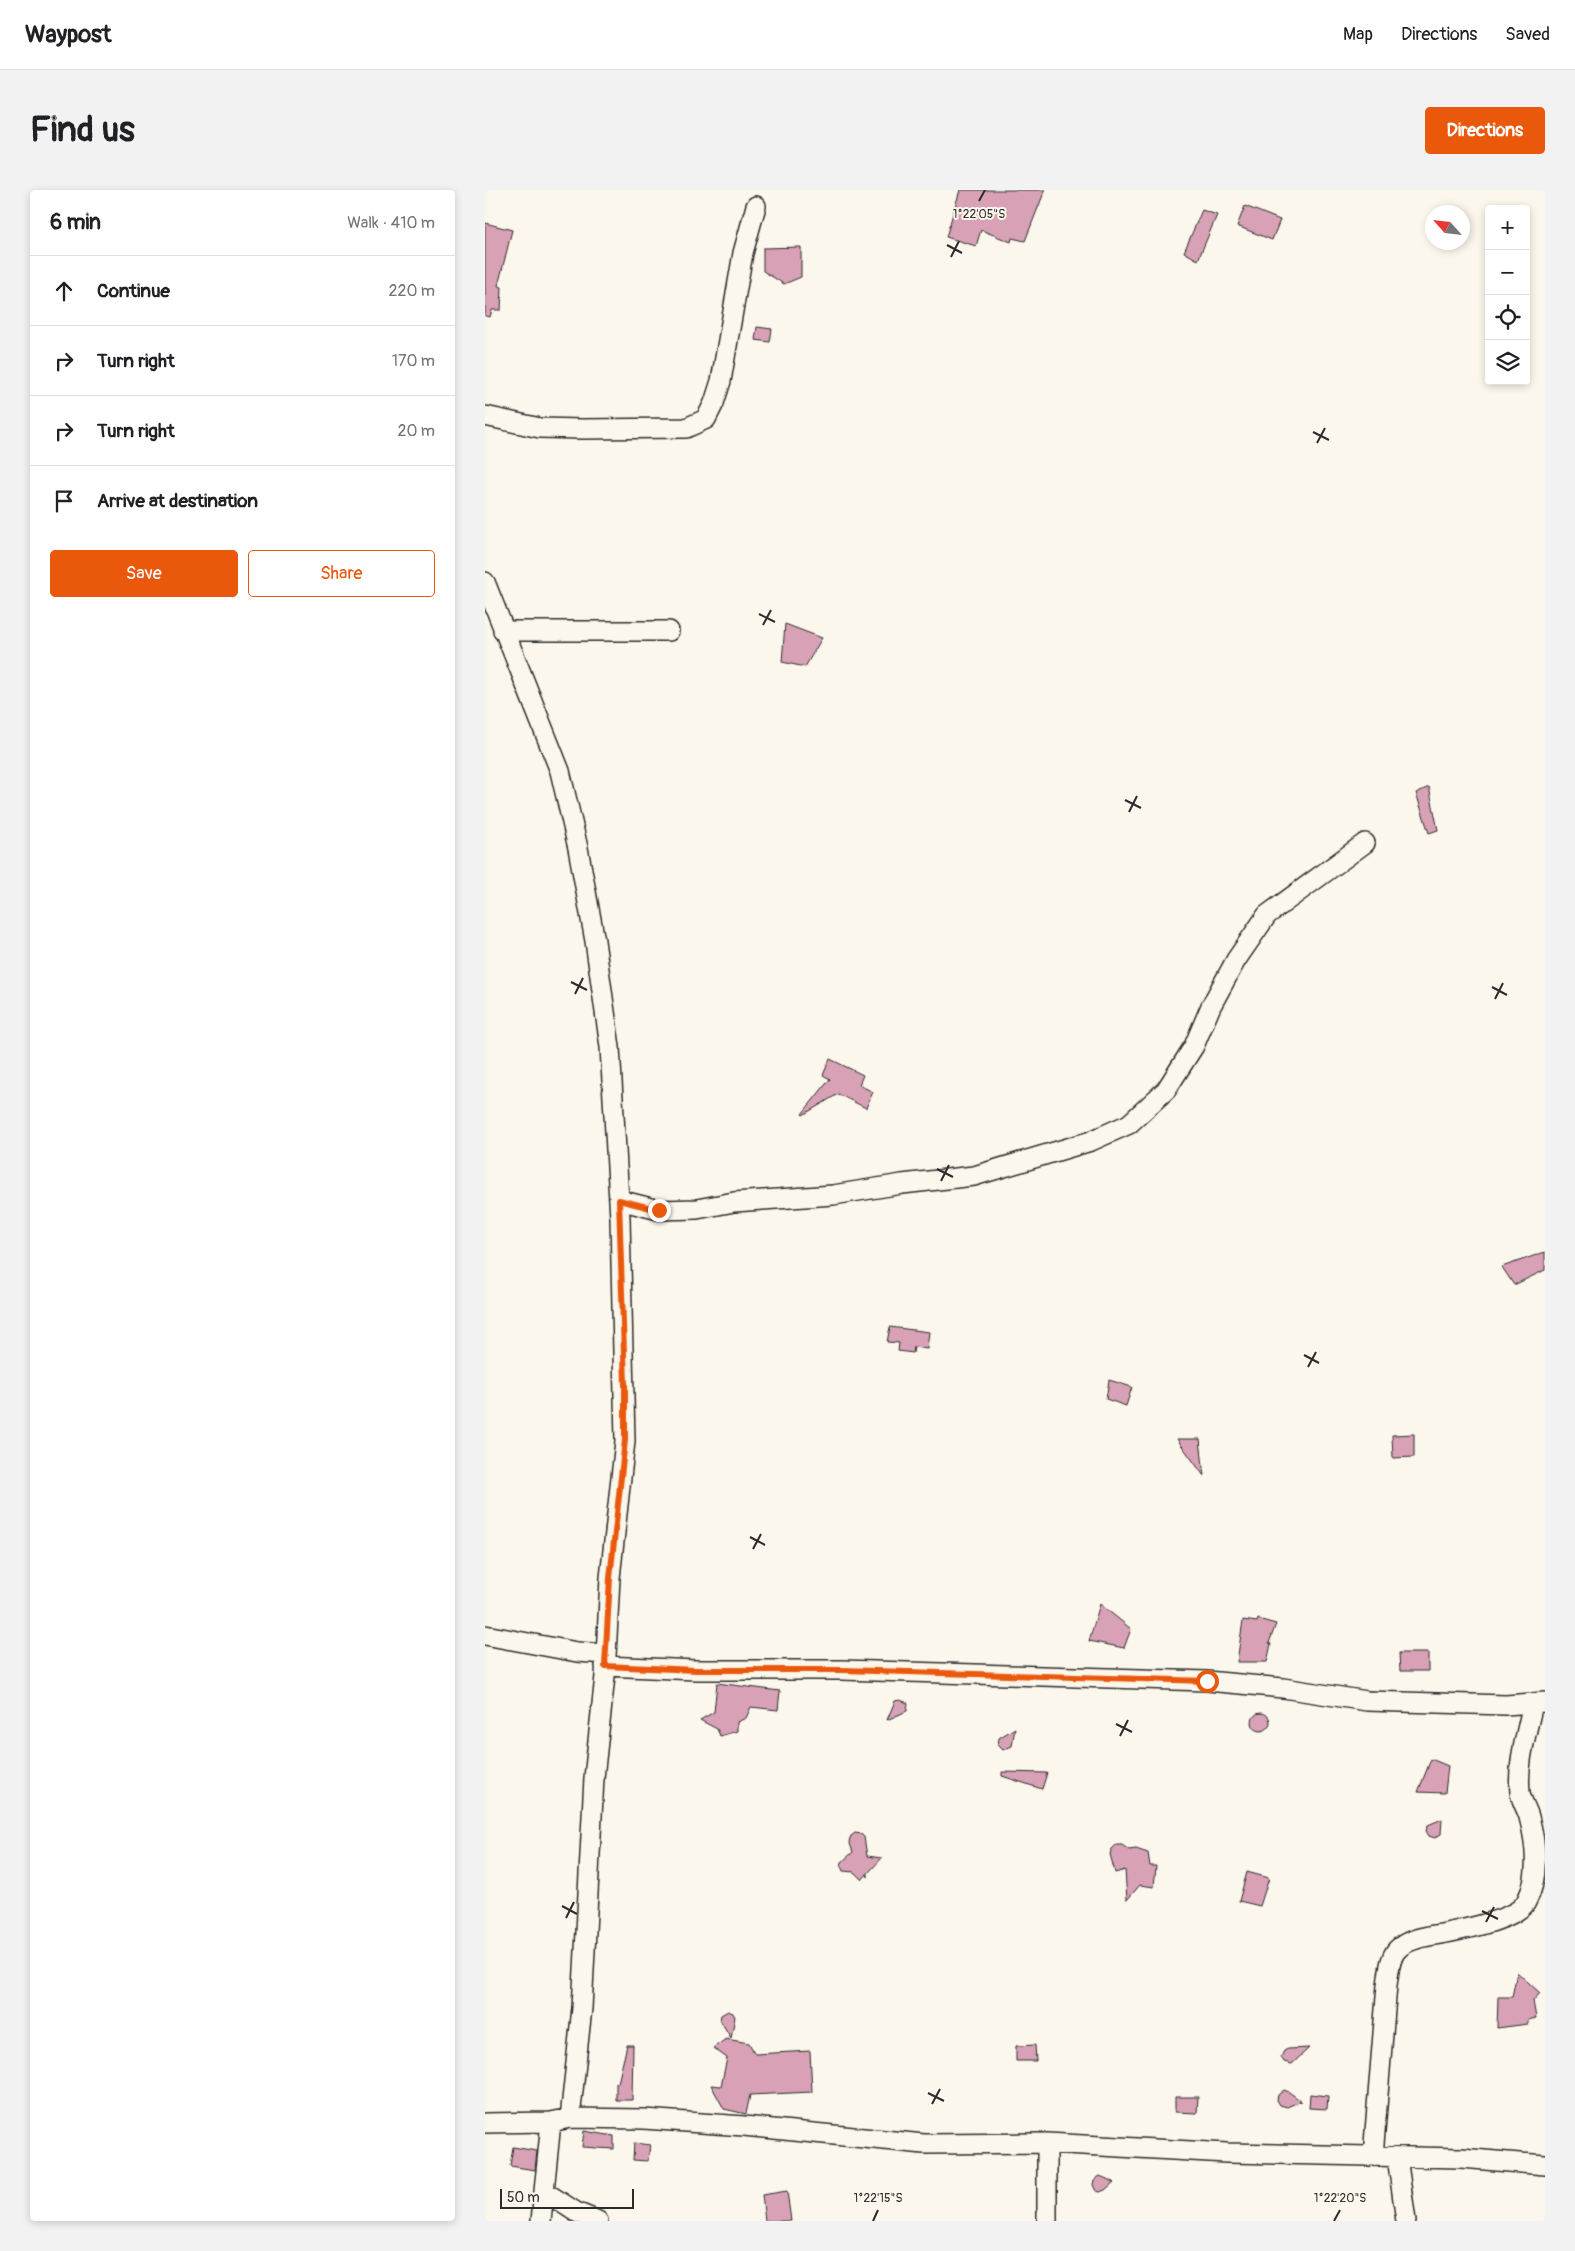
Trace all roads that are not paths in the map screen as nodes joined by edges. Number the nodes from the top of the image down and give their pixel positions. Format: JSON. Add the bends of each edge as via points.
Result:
{"nodes":[{"id":1,"x":756,"y":206,"type":"dead end"},
{"id":2,"x":485,"y":416,"type":"edge"},
{"id":3,"x":485,"y":582,"type":"edge"},
{"id":4,"x":503,"y":631,"type":"junction"},
{"id":5,"x":669,"y":631,"type":"dead end"},
{"id":6,"x":1365,"y":842,"type":"dead end"},
{"id":7,"x":619,"y":1200,"type":"junction"},
{"id":8,"x":485,"y":1635,"type":"edge"},
{"id":9,"x":605,"y":1660,"type":"junction"},
{"id":10,"x":1539,"y":1702,"type":"edge"},
{"id":11,"x":570,"y":2118,"type":"junction"},
{"id":12,"x":551,"y":2122,"type":"junction"},
{"id":13,"x":485,"y":2123,"type":"edge"},
{"id":14,"x":1047,"y":2143,"type":"junction"},
{"id":15,"x":1373,"y":2156,"type":"junction"},
{"id":16,"x":1397,"y":2157,"type":"junction"},
{"id":17,"x":1545,"y":2165,"type":"edge"},
{"id":18,"x":545,"y":2192,"type":"junction"},
{"id":19,"x":541,"y":2221,"type":"edge"},
{"id":20,"x":598,"y":2221,"type":"edge"},
{"id":21,"x":1047,"y":2221,"type":"edge"},
{"id":22,"x":1406,"y":2221,"type":"edge"}],
"edges":[{"from":1,"to":2,"type":"street","via":[[743,254],[721,381],[706,418],[685,428],[582,429],[540,428]]},
{"from":3,"to":4,"type":"street"},
{"from":4,"to":5,"type":"street"},
{"from":4,"to":7,"type":"street","via":[[560,771],[578,848],[609,1046]]},
{"from":6,"to":7,"type":"street","via":[[1267,915],[1236,960],[1194,1046],[1166,1090],[1129,1124],[1091,1141],[974,1176],[833,1195],[734,1202],[697,1209],[659,1210]]},
{"from":7,"to":9,"type":"street","via":[[625,1440]]},
{"from":8,"to":9,"type":"street"},
{"from":9,"to":10,"type":"street","via":[[696,1670],[842,1670],[1188,1680],[1283,1688],[1367,1700],[1506,1705]]},
{"from":9,"to":11,"type":"street","via":[[594,1778],[582,2008]]},
{"from":10,"to":15,"type":"street","via":[[1519,1772],[1520,1794],[1529,1816],[1536,1859],[1527,1902],[1520,1910],[1497,1919],[1419,1938],[1399,1947],[1391,1960]]},
{"from":11,"to":12,"type":"street"},
{"from":11,"to":14,"type":"street","via":[[745,2126],[924,2144]]},
{"from":12,"to":13,"type":"street"},
{"from":12,"to":18,"type":"street"},
{"from":14,"to":15,"type":"street","via":[[1227,2153]]},
{"from":14,"to":21,"type":"street"},
{"from":15,"to":16,"type":"street"},
{"from":16,"to":17,"type":"street"},
{"from":16,"to":22,"type":"street"},
{"from":18,"to":19,"type":"street"},
{"from":18,"to":20,"type":"street","via":[[576,2212]]}]}
